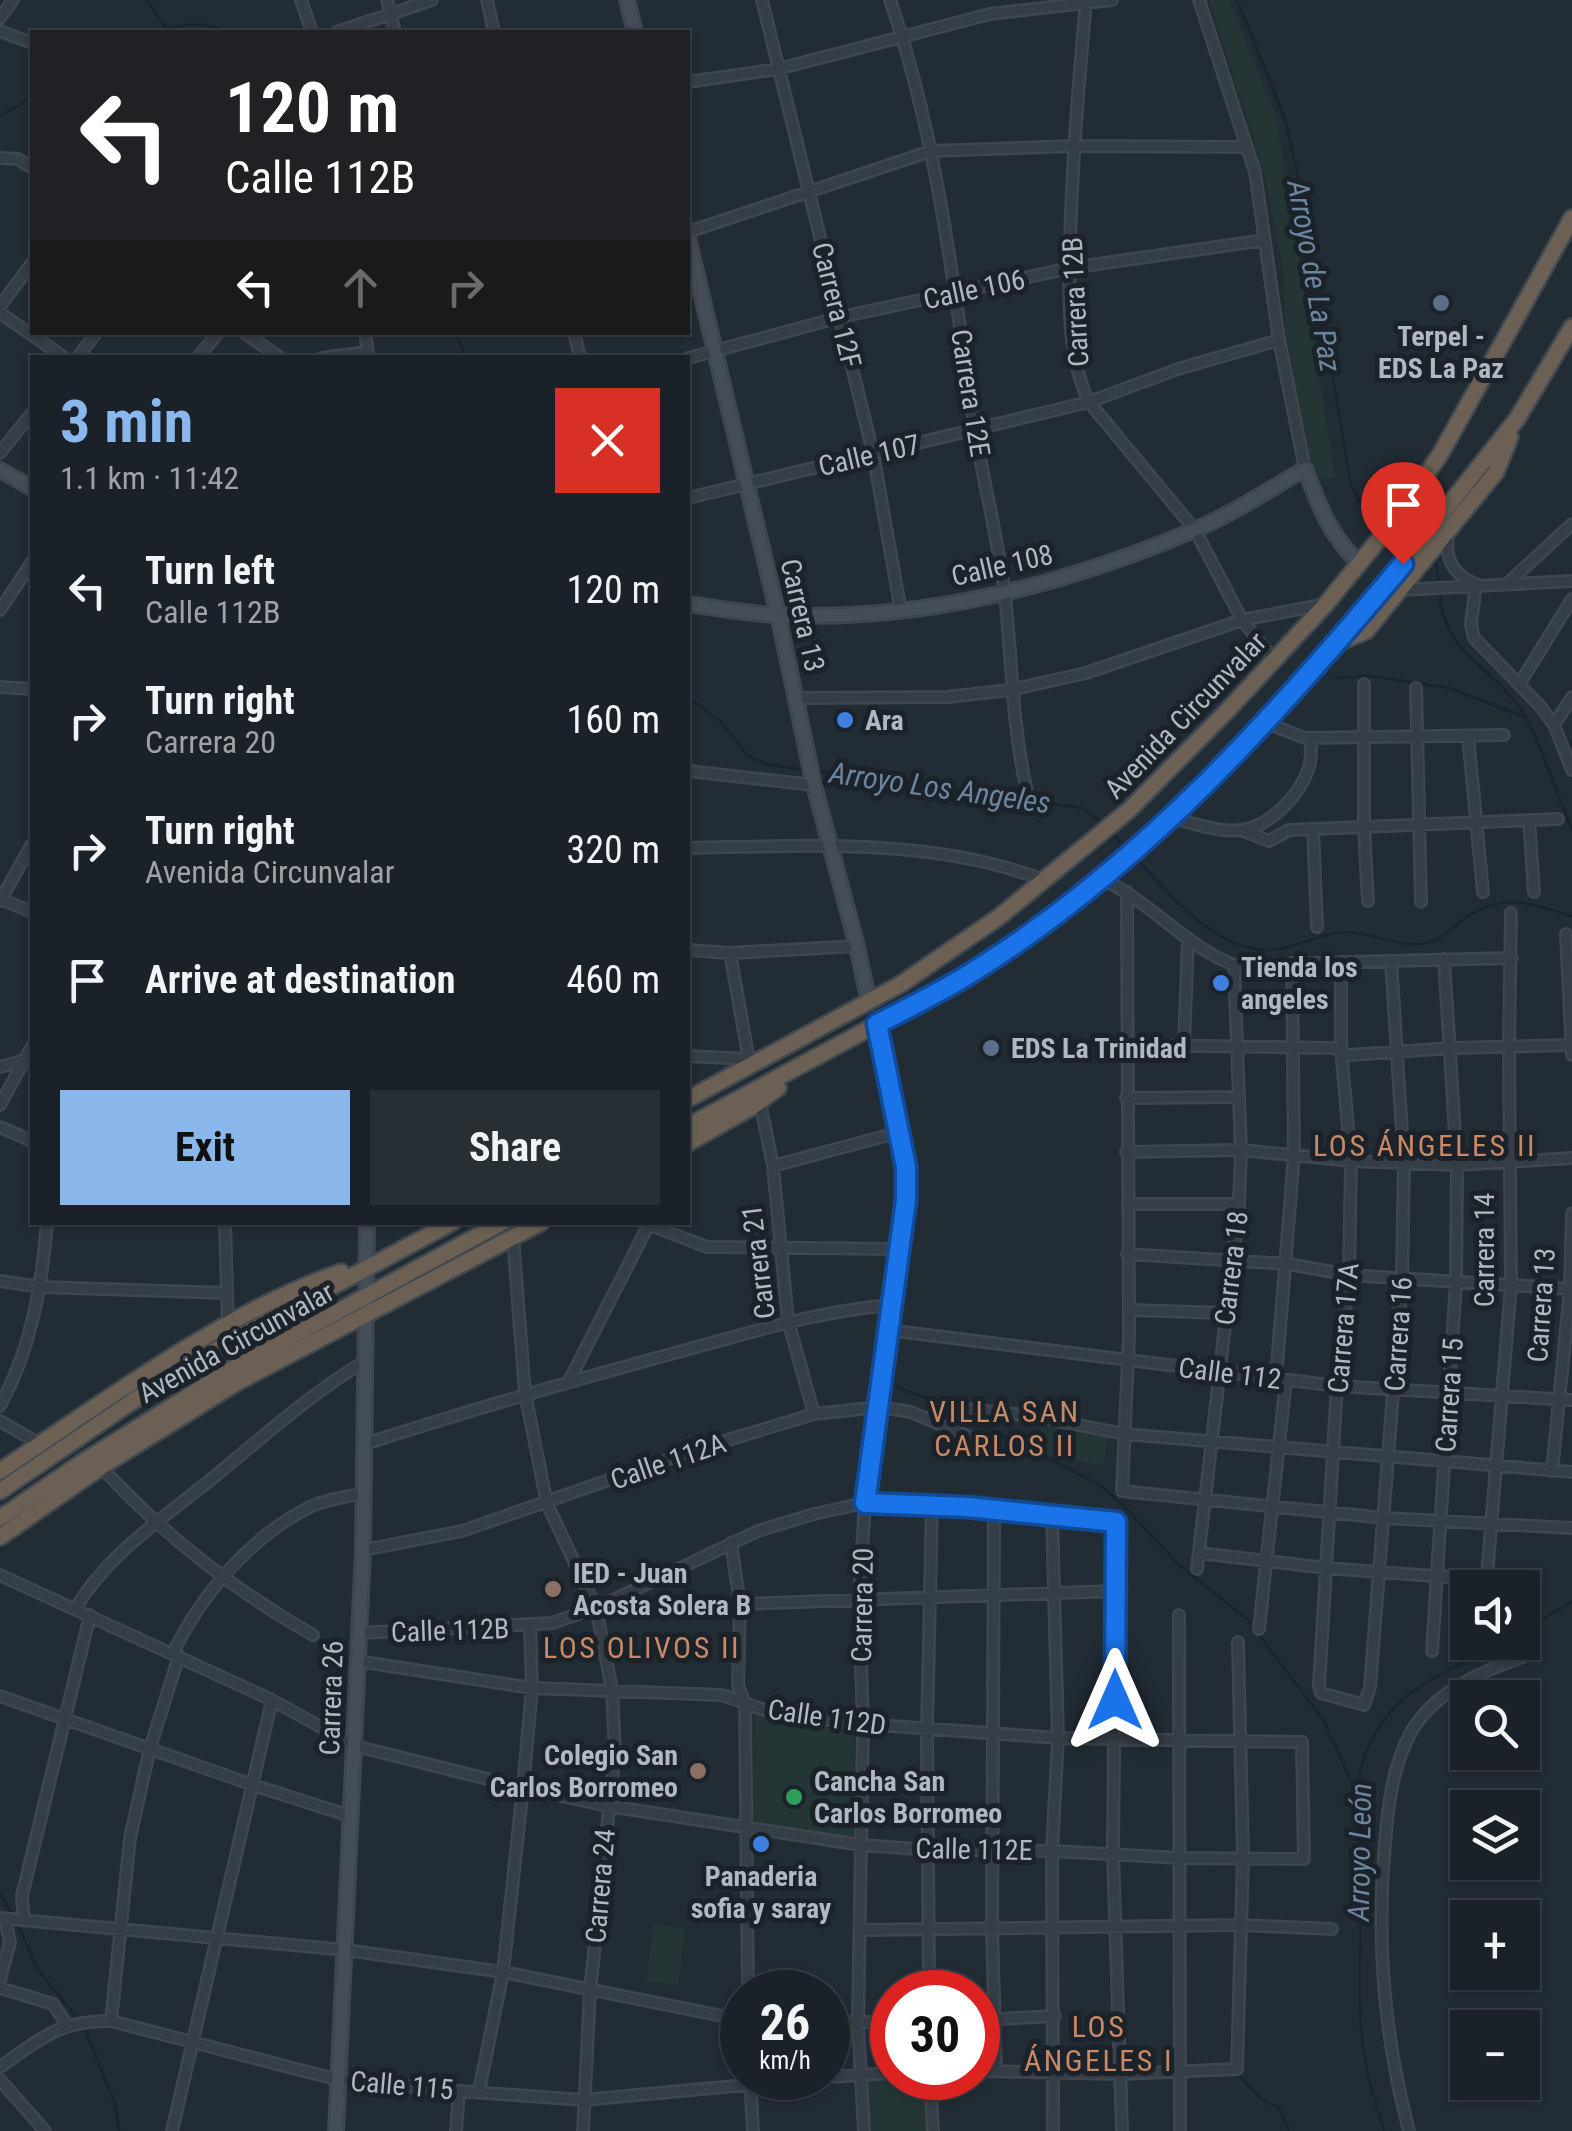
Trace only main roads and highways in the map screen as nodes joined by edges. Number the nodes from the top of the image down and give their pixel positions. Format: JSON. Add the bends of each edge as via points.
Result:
{"nodes":[{"id":1,"x":1572,"y":218,"type":"edge"},
{"id":2,"x":1572,"y":239,"type":"edge"},
{"id":3,"x":1546,"y":264,"type":"junction"},
{"id":4,"x":1572,"y":327,"type":"edge"},
{"id":5,"x":1517,"y":420,"type":"junction"},
{"id":6,"x":1430,"y":541,"type":"junction"},
{"id":7,"x":1409,"y":568,"type":"junction"},
{"id":8,"x":1336,"y":644,"type":"junction"},
{"id":9,"x":798,"y":1069,"type":"junction"},
{"id":10,"x":690,"y":1098,"type":"edge"},
{"id":11,"x":690,"y":1125,"type":"edge"},
{"id":12,"x":690,"y":1141,"type":"edge"},
{"id":13,"x":447,"y":1225,"type":"edge"},
{"id":14,"x":498,"y":1225,"type":"edge"},
{"id":15,"x":537,"y":1225,"type":"edge"},
{"id":16,"x":369,"y":1266,"type":"junction"},
{"id":17,"x":367,"y":1304,"type":"junction"},
{"id":18,"x":0,"y":1471,"type":"edge"},
{"id":19,"x":0,"y":1491,"type":"edge"},
{"id":20,"x":0,"y":1518,"type":"edge"},
{"id":21,"x":0,"y":1538,"type":"edge"}],
"edges":[{"from":1,"to":3,"type":"highway","name":"Avenida Circunvalar"},
{"from":2,"to":3,"type":"highway"},
{"from":3,"to":10,"type":"highway","name":"Avenida Circunvalar","via":[[1399,515],[1326,604],[1130,810],[999,916],[869,1003]]},
{"from":4,"to":5,"type":"highway","name":"Avenida Circunvalar"},
{"from":5,"to":6,"type":"highway","name":"Avenida Circunvalar"},
{"from":5,"to":6,"type":"highway","via":[[1496,472],[1454,524]]},
{"from":6,"to":7,"type":"highway","name":"Avenida Circunvalar"},
{"from":7,"to":8,"type":"highway","name":"Avenida Circunvalar"},
{"from":7,"to":8,"type":"highway","via":[[1366,631]]},
{"from":8,"to":9,"type":"highway","name":"Avenida Circunvalar","via":[[1157,829],[1039,927],[972,973]]},
{"from":9,"to":11,"type":"highway","name":"Avenida Circunvalar"},
{"from":9,"to":12,"type":"highway","via":[[760,1102]]},
{"from":13,"to":16,"type":"highway","name":"Avenida Circunvalar"},
{"from":14,"to":17,"type":"highway","name":"Avenida Circunvalar"},
{"from":15,"to":17,"type":"highway"},
{"from":16,"to":18,"type":"highway","via":[[312,1282],[228,1326]]},
{"from":16,"to":19,"type":"highway","name":"Avenida Circunvalar","via":[[239,1336]]},
{"from":17,"to":20,"type":"highway","name":"Avenida Circunvalar","via":[[230,1370]]},
{"from":17,"to":21,"type":"highway","via":[[101,1467]]}]}
